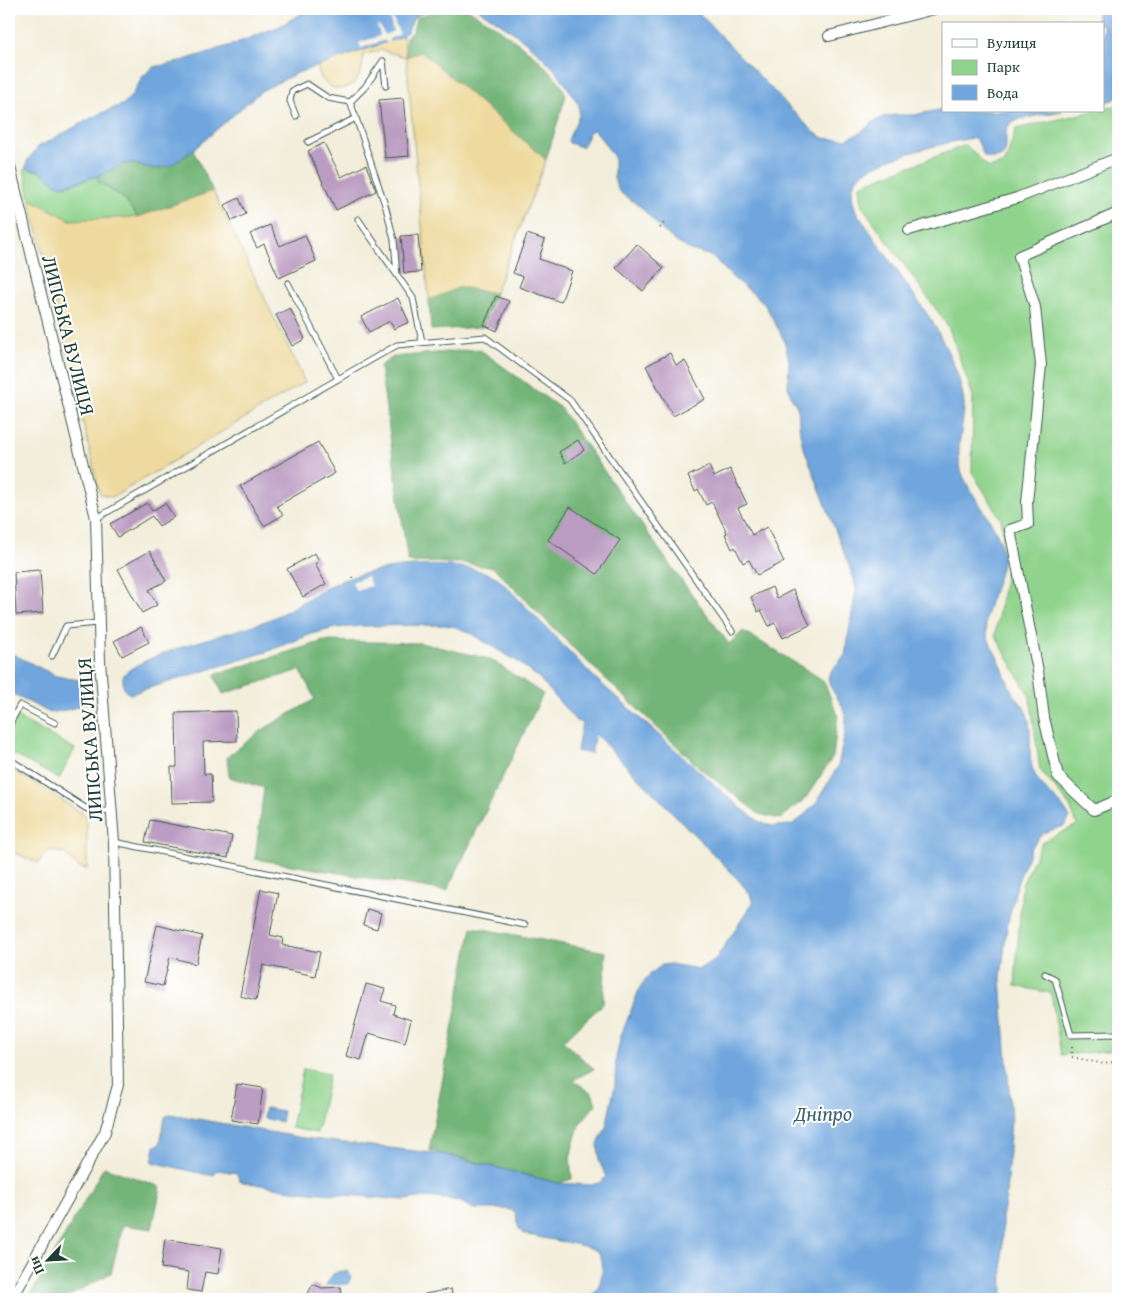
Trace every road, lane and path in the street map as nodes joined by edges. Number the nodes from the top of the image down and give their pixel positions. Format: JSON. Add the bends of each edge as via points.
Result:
{"nodes":[{"id":1,"x":934,"y":9,"type":"edge"},
{"id":2,"x":829,"y":36,"type":"dead end"},
{"id":3,"x":386,"y":86,"type":"dead end"},
{"id":4,"x":350,"y":102,"type":"junction"},
{"id":5,"x":296,"y":116,"type":"dead end"},
{"id":6,"x":356,"y":118,"type":"junction"},
{"id":7,"x":308,"y":142,"type":"dead end"},
{"id":8,"x":1118,"y":158,"type":"edge"},
{"id":9,"x":9,"y":163,"type":"edge"},
{"id":10,"x":1118,"y":213,"type":"edge"},
{"id":11,"x":358,"y":219,"type":"dead end"},
{"id":12,"x":665,"y":222,"type":"dead end"},
{"id":13,"x":660,"y":228,"type":"dead end"},
{"id":14,"x":909,"y":230,"type":"dead end"},
{"id":15,"x":397,"y":275,"type":"junction"},
{"id":16,"x":288,"y":283,"type":"dead end"},
{"id":17,"x":422,"y":342,"type":"junction"},
{"id":18,"x":338,"y":378,"type":"junction"},
{"id":19,"x":96,"y":518,"type":"junction"},
{"id":20,"x":352,"y":577,"type":"dead end"},
{"id":21,"x":354,"y":581,"type":"dead end"},
{"id":22,"x":98,"y":622,"type":"junction"},
{"id":23,"x":732,"y":631,"type":"dead end"},
{"id":24,"x":52,"y":656,"type":"dead end"},
{"id":25,"x":9,"y":711,"type":"edge"},
{"id":26,"x":15,"y":714,"type":"junction"},
{"id":27,"x":55,"y":724,"type":"dead end"},
{"id":28,"x":9,"y":725,"type":"edge"},
{"id":29,"x":9,"y":759,"type":"edge"},
{"id":30,"x":1118,"y":800,"type":"edge"},
{"id":31,"x":112,"y":812,"type":"junction"},
{"id":32,"x":114,"y":842,"type":"junction"},
{"id":33,"x":525,"y":924,"type":"dead end"},
{"id":34,"x":1045,"y":974,"type":"dead end"},
{"id":35,"x":1118,"y":1034,"type":"edge"},
{"id":36,"x":1072,"y":1035,"type":"junction"},
{"id":37,"x":1118,"y":1061,"type":"edge"},
{"id":38,"x":1118,"y":1160,"type":"edge"},
{"id":39,"x":1113,"y":1192,"type":"dead end"},
{"id":40,"x":12,"y":1299,"type":"edge"}],
"edges":[{"from":1,"to":2,"type":"street"},
{"from":3,"to":4,"type":"lane","via":[[383,61]]},
{"from":4,"to":5,"type":"lane","via":[[328,98],[307,84],[292,91],[290,101]]},
{"from":4,"to":6,"type":"lane"},
{"from":6,"to":7,"type":"lane"},
{"from":6,"to":15,"type":"lane","via":[[386,208],[394,240]]},
{"from":8,"to":14,"type":"street","via":[[1017,198]]},
{"from":9,"to":19,"type":"street","name":"ЛИПСЬКА ВУЛИЦЯ"},
{"from":10,"to":30,"type":"street","via":[[1019,256],[1035,307],[1041,366],[1027,502],[1028,524],[1010,530],[1044,718],[1058,776],[1094,810]]},
{"from":11,"to":15,"type":"lane"},
{"from":12,"to":13,"type":"path"},
{"from":15,"to":17,"type":"lane","via":[[413,298]]},
{"from":16,"to":18,"type":"lane"},
{"from":17,"to":18,"type":"lane","via":[[397,345]]},
{"from":17,"to":23,"type":"lane","via":[[484,337],[570,400]]},
{"from":18,"to":19,"type":"lane"},
{"from":19,"to":22,"type":"street","name":"ЛИПСЬКА ВУЛИЦЯ"},
{"from":20,"to":21,"type":"path"},
{"from":22,"to":24,"type":"lane","via":[[66,626]]},
{"from":22,"to":31,"type":"street","name":"ЛИПСЬКА ВУЛИЦЯ"},
{"from":25,"to":26,"type":"lane"},
{"from":26,"to":27,"type":"lane","via":[[20,705]]},
{"from":26,"to":28,"type":"lane"},
{"from":29,"to":31,"type":"lane","via":[[87,809]]},
{"from":31,"to":32,"type":"street","name":"ЛИПСЬКА ВУЛИЦЯ"},
{"from":32,"to":33,"type":"lane"},
{"from":32,"to":40,"type":"street","name":"ЛИПСЬКА ВУЛИЦЯ","via":[[118,1085],[105,1132]]},
{"from":34,"to":36,"type":"lane","via":[[1055,979]]},
{"from":35,"to":36,"type":"lane"},
{"from":36,"to":37,"type":"path","via":[[1072,1057],[1104,1064]]},
{"from":38,"to":39,"type":"path"}]}
